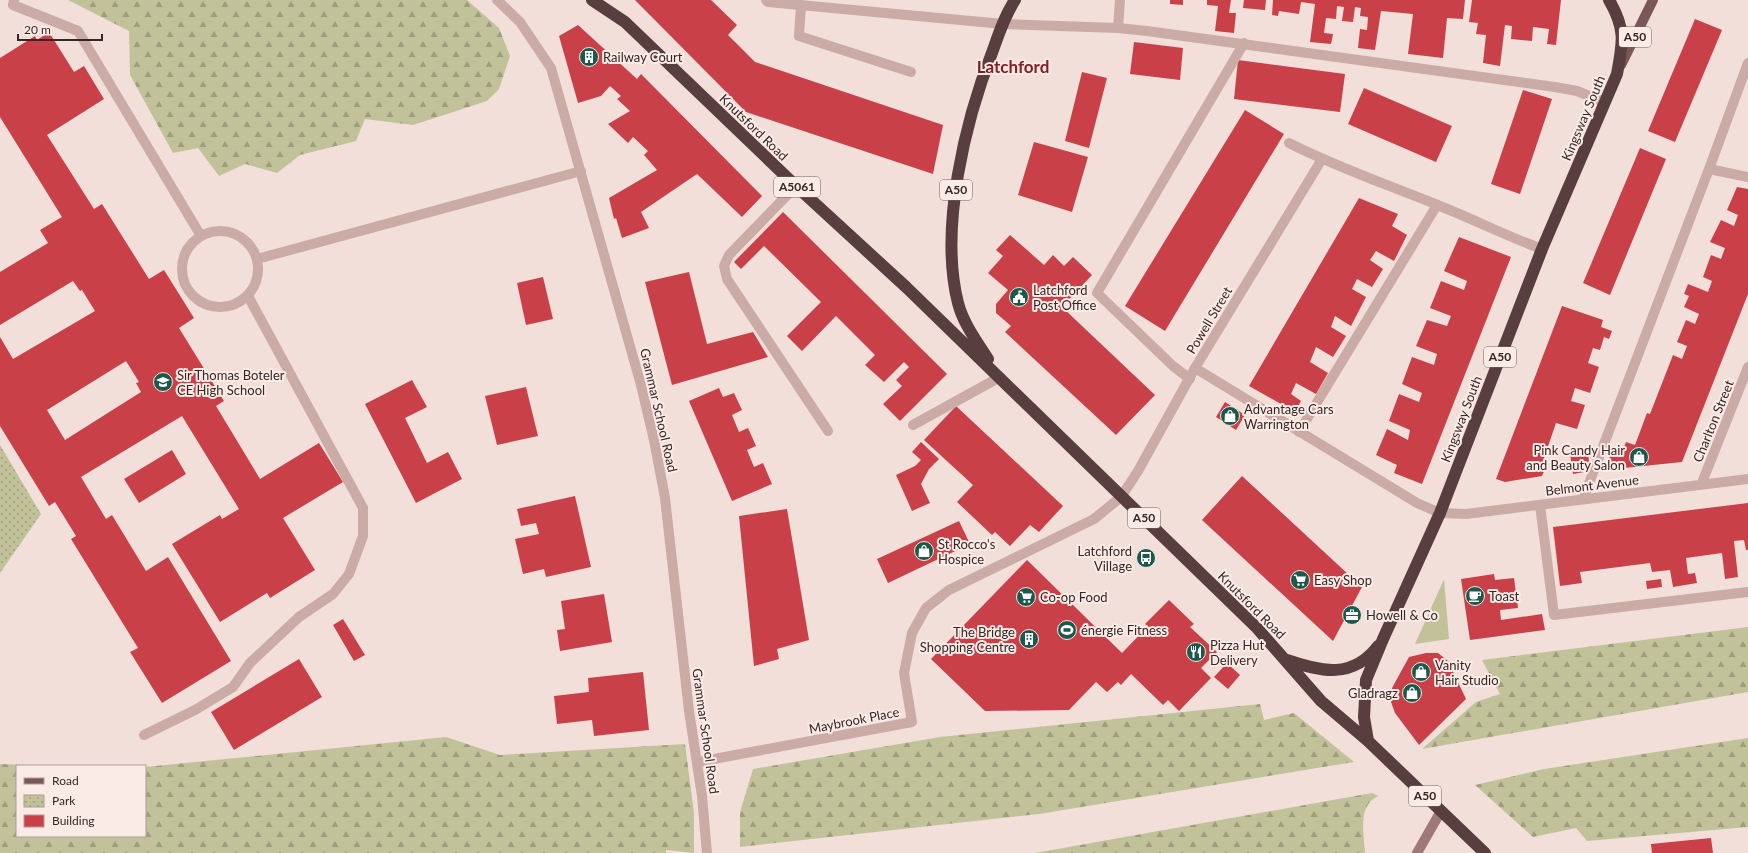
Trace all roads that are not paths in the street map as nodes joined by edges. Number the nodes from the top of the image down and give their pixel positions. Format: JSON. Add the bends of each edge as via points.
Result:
{"nodes":[{"id":1,"x":14,"y":0,"type":"edge"},
{"id":2,"x":497,"y":0,"type":"edge"},
{"id":3,"x":592,"y":0,"type":"edge"},
{"id":4,"x":766,"y":0,"type":"edge"},
{"id":5,"x":1015,"y":0,"type":"edge"},
{"id":6,"x":1120,"y":0,"type":"edge"},
{"id":7,"x":1609,"y":0,"type":"edge"},
{"id":8,"x":1653,"y":1,"type":"edge"},
{"id":9,"x":802,"y":5,"type":"junction"},
{"id":10,"x":1003,"y":24,"type":"junction"},
{"id":11,"x":1118,"y":28,"type":"junction"},
{"id":12,"x":1244,"y":43,"type":"junction"},
{"id":13,"x":1748,"y":64,"type":"edge"},
{"id":14,"x":911,"y":72,"type":"dead end"},
{"id":15,"x":1617,"y":74,"type":"junction"},
{"id":16,"x":1604,"y":102,"type":"junction"},
{"id":17,"x":1289,"y":143,"type":"dead end"},
{"id":18,"x":1322,"y":159,"type":"junction"},
{"id":19,"x":1709,"y":169,"type":"junction"},
{"id":20,"x":581,"y":171,"type":"junction"},
{"id":21,"x":1748,"y":177,"type":"edge"},
{"id":22,"x":796,"y":186,"type":"junction"},
{"id":23,"x":1438,"y":205,"type":"junction"},
{"id":24,"x":201,"y":236,"type":"junction"},
{"id":25,"x":1542,"y":249,"type":"junction"},
{"id":26,"x":257,"y":259,"type":"junction"},
{"id":27,"x":248,"y":296,"type":"junction"},
{"id":28,"x":1748,"y":366,"type":"edge"},
{"id":29,"x":1195,"y":368,"type":"junction"},
{"id":30,"x":1000,"y":377,"type":"junction"},
{"id":31,"x":1190,"y":379,"type":"junction"},
{"id":32,"x":913,"y":425,"type":"dead end"},
{"id":33,"x":828,"y":431,"type":"dead end"},
{"id":34,"x":1299,"y":432,"type":"junction"},
{"id":35,"x":1748,"y":479,"type":"edge"},
{"id":36,"x":1701,"y":484,"type":"junction"},
{"id":37,"x":1121,"y":497,"type":"junction"},
{"id":38,"x":1584,"y":499,"type":"junction"},
{"id":39,"x":1540,"y":505,"type":"junction"},
{"id":40,"x":1440,"y":513,"type":"junction"},
{"id":41,"x":1748,"y":592,"type":"edge"},
{"id":42,"x":1383,"y":639,"type":"junction"},
{"id":43,"x":1286,"y":660,"type":"junction"},
{"id":44,"x":144,"y":735,"type":"dead end"},
{"id":45,"x":1368,"y":741,"type":"junction"},
{"id":46,"x":698,"y":762,"type":"junction"},
{"id":47,"x":1441,"y":811,"type":"junction"},
{"id":48,"x":1482,"y":852,"type":"edge"},
{"id":49,"x":707,"y":853,"type":"edge"},
{"id":50,"x":1417,"y":853,"type":"edge"}],
"edges":[{"from":1,"to":24,"type":"street","via":[[13,5],[78,31]]},
{"from":2,"to":20,"type":"street","name":"Grammar School Road","via":[[520,22],[551,68]]},
{"from":3,"to":22,"type":"highway","name":"Knutsford Road","number":"A5061","via":[[624,22]]},
{"from":4,"to":9,"type":"street"},
{"from":5,"to":10,"type":"highway","name":"Knutsford Road","number":"A50"},
{"from":6,"to":11,"type":"street"},
{"from":7,"to":15,"type":"highway","number":"A50","via":[[1621,27],[1623,46]]},
{"from":8,"to":15,"type":"main road","name":"Kingsway South","number":"A50"},
{"from":9,"to":10,"type":"street"},
{"from":9,"to":14,"type":"street","via":[[799,36]]},
{"from":10,"to":11,"type":"street"},
{"from":10,"to":30,"type":"highway","name":"Knutsford Road","number":"A50","via":[[980,82],[967,133],[951,234],[952,275],[958,305],[971,332]]},
{"from":11,"to":12,"type":"street"},
{"from":12,"to":16,"type":"street","via":[[1556,87],[1578,91]]},
{"from":12,"to":31,"type":"street","via":[[1097,293]]},
{"from":13,"to":19,"type":"street"},
{"from":15,"to":16,"type":"highway","name":"Kingsway South","number":"A50"},
{"from":16,"to":25,"type":"highway","name":"Kingsway South","number":"A50"},
{"from":17,"to":18,"type":"street"},
{"from":18,"to":23,"type":"street"},
{"from":18,"to":29,"type":"street","name":"Powell Street"},
{"from":19,"to":21,"type":"street"},
{"from":19,"to":38,"type":"street"},
{"from":20,"to":26,"type":"street"},
{"from":20,"to":46,"type":"street","name":"Grammar School Road","via":[[654,440],[665,498],[689,711]]},
{"from":22,"to":30,"type":"highway","name":"Knutsford Road","number":"A5061"},
{"from":22,"to":33,"type":"street","via":[[729,255],[724,266],[727,279]]},
{"from":23,"to":25,"type":"street"},
{"from":23,"to":34,"type":"street"},
{"from":24,"to":26,"type":"street","via":[[212,232],[235,234],[245,240]]},
{"from":24,"to":27,"type":"street","via":[[191,244],[184,256],[184,282],[190,293],[200,302],[212,307],[225,308]]},
{"from":25,"to":40,"type":"highway","name":"Kingsway South","number":"A50"},
{"from":26,"to":27,"type":"street","via":[[259,272],[256,285]]},
{"from":27,"to":44,"type":"street","via":[[363,508],[363,536],[349,574],[333,594],[299,617],[250,663],[233,687],[195,710]]},
{"from":28,"to":36,"type":"street","name":"Charlton Street"},
{"from":29,"to":31,"type":"street","name":"Powell Street"},
{"from":29,"to":34,"type":"street"},
{"from":30,"to":32,"type":"street"},
{"from":30,"to":37,"type":"highway","name":"Knutsford Road","number":"A50"},
{"from":31,"to":37,"type":"street","name":"Powell Street"},
{"from":34,"to":40,"type":"street","via":[[1417,503]]},
{"from":35,"to":36,"type":"street","name":"Belmont Avenue"},
{"from":36,"to":38,"type":"street","name":"Belmont Avenue"},
{"from":37,"to":43,"type":"highway","name":"Knutsford Road","number":"A50","via":[[1257,628]]},
{"from":37,"to":46,"type":"street","name":"Maybrook Place","via":[[1094,519],[949,590],[926,608],[912,633],[904,673],[912,722]]},
{"from":38,"to":39,"type":"street","name":"Belmont Avenue"},
{"from":39,"to":40,"type":"street","name":"Belmont Avenue","via":[[1466,514]]},
{"from":39,"to":41,"type":"street","via":[[1554,615]]},
{"from":40,"to":42,"type":"highway","name":"Kingsway South","number":"A50"},
{"from":42,"to":43,"type":"highway","number":"A50","via":[[1372,654],[1343,670],[1309,668]]},
{"from":42,"to":45,"type":"highway","name":"Kingsway South","number":"A50","via":[[1366,680],[1364,717]]},
{"from":43,"to":45,"type":"highway","name":"Knutsford Road","number":"A50","via":[[1321,701]]},
{"from":45,"to":47,"type":"highway","name":"Knutsford Road","number":"A50"},
{"from":46,"to":49,"type":"street","name":"Grammar School Road"},
{"from":47,"to":48,"type":"highway","name":"Knutsford Road","number":"A50"},
{"from":47,"to":50,"type":"main road"}]}
